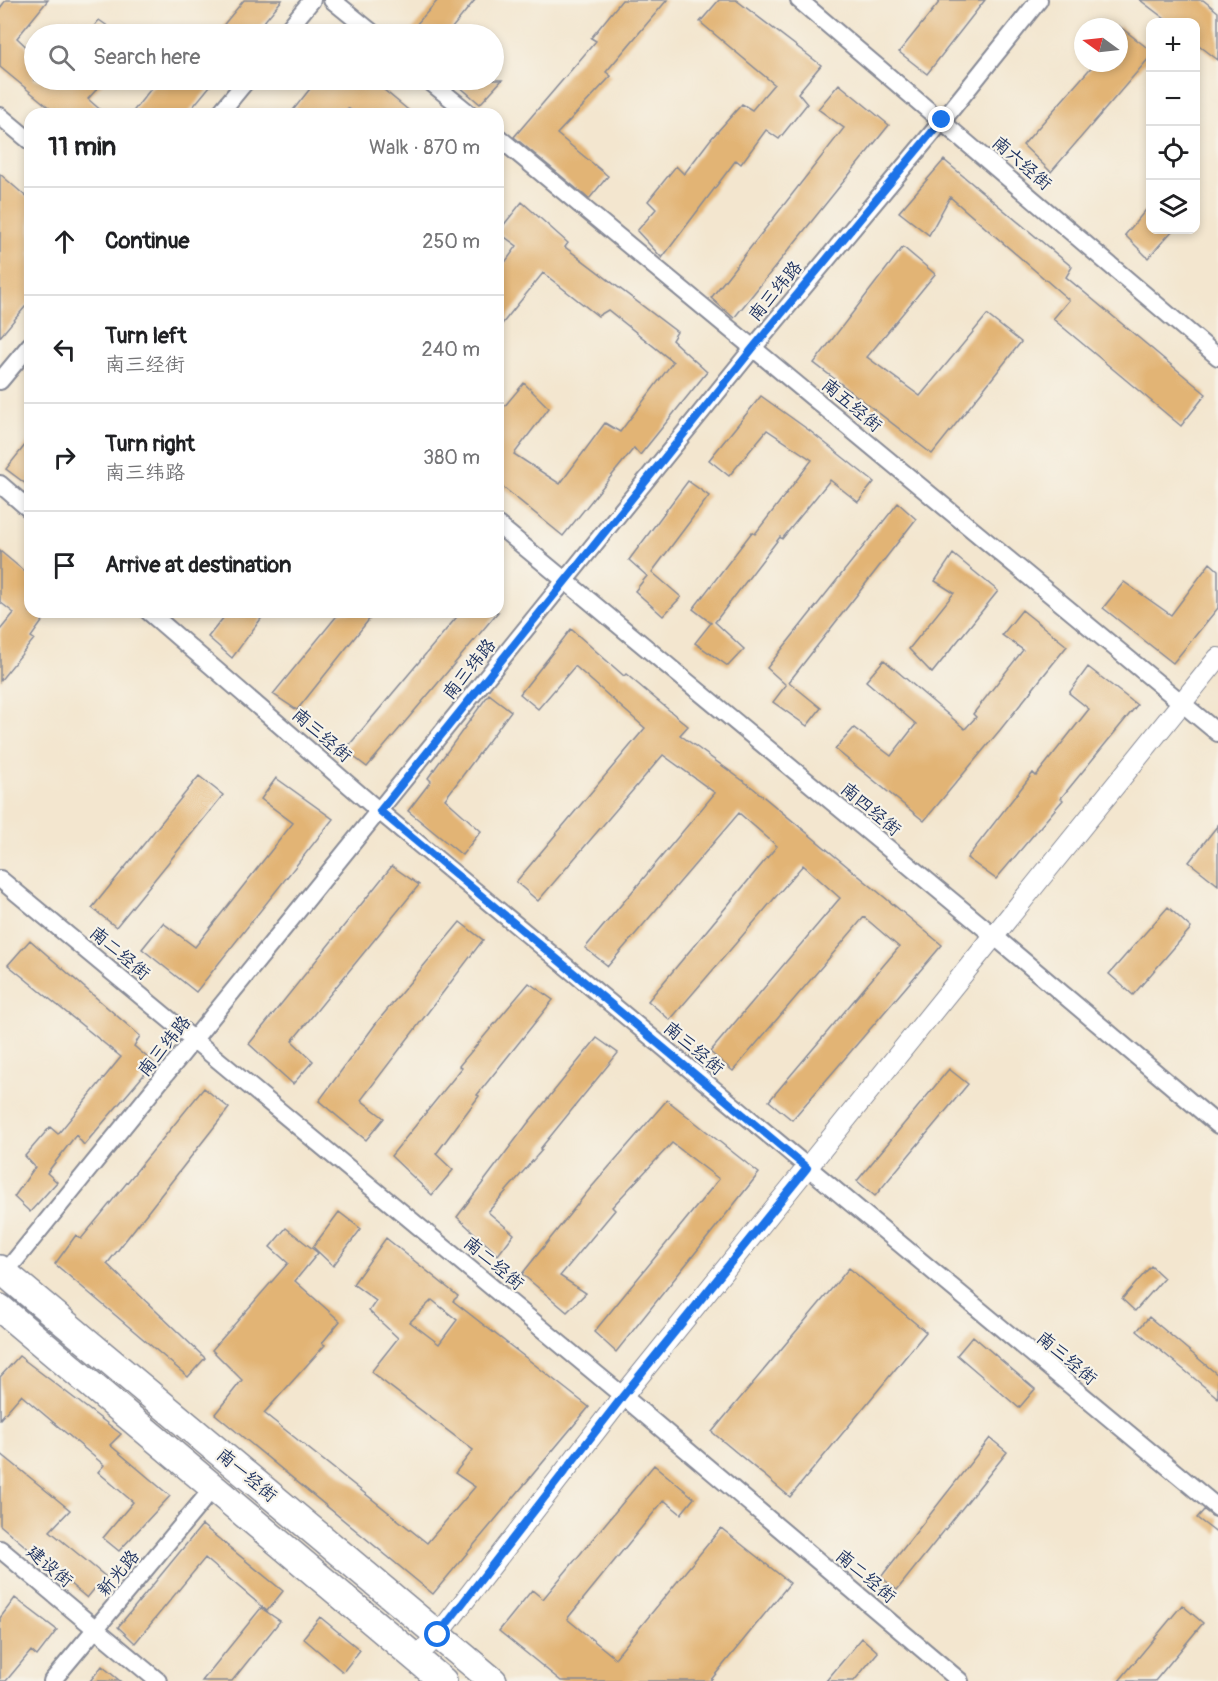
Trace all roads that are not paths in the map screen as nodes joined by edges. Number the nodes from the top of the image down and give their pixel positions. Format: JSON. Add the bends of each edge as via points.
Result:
{"nodes":[{"id":1,"x":312,"y":0,"type":"edge"},
{"id":2,"x":332,"y":0,"type":"edge"},
{"id":3,"x":800,"y":0,"type":"edge"},
{"id":4,"x":1039,"y":0,"type":"edge"},
{"id":5,"x":292,"y":24,"type":"edge"},
{"id":6,"x":362,"y":24,"type":"edge"},
{"id":7,"x":239,"y":90,"type":"edge"},
{"id":8,"x":440,"y":90,"type":"edge"},
{"id":9,"x":224,"y":108,"type":"edge"},
{"id":10,"x":463,"y":108,"type":"edge"},
{"id":11,"x":0,"y":116,"type":"edge"},
{"id":12,"x":942,"y":120,"type":"junction"},
{"id":13,"x":24,"y":136,"type":"edge"},
{"id":14,"x":504,"y":142,"type":"edge"},
{"id":15,"x":753,"y":348,"type":"junction"},
{"id":16,"x":24,"y":352,"type":"edge"},
{"id":17,"x":1218,"y":357,"type":"edge"},
{"id":18,"x":0,"y":381,"type":"edge"},
{"id":19,"x":0,"y":484,"type":"edge"},
{"id":20,"x":24,"y":505,"type":"edge"},
{"id":21,"x":504,"y":530,"type":"edge"},
{"id":22,"x":566,"y":580,"type":"junction"},
{"id":23,"x":156,"y":618,"type":"edge"},
{"id":24,"x":1218,"y":658,"type":"edge"},
{"id":25,"x":1182,"y":702,"type":"junction"},
{"id":26,"x":1218,"y":733,"type":"edge"},
{"id":27,"x":380,"y":811,"type":"junction"},
{"id":28,"x":0,"y":879,"type":"edge"},
{"id":29,"x":994,"y":936,"type":"junction"},
{"id":30,"x":194,"y":1040,"type":"junction"},
{"id":31,"x":1218,"y":1125,"type":"edge"},
{"id":32,"x":807,"y":1168,"type":"junction"},
{"id":33,"x":2,"y":1274,"type":"edge"},
{"id":34,"x":0,"y":1308,"type":"edge"},
{"id":35,"x":623,"y":1396,"type":"junction"},
{"id":36,"x":213,"y":1488,"type":"junction"},
{"id":37,"x":1218,"y":1508,"type":"edge"},
{"id":38,"x":0,"y":1549,"type":"edge"},
{"id":39,"x":96,"y":1629,"type":"junction"},
{"id":40,"x":429,"y":1643,"type":"junction"},
{"id":41,"x":52,"y":1681,"type":"edge"},
{"id":42,"x":158,"y":1681,"type":"edge"},
{"id":43,"x":443,"y":1681,"type":"edge"},
{"id":44,"x":494,"y":1681,"type":"edge"},
{"id":45,"x":960,"y":1681,"type":"edge"}],
"edges":[{"from":1,"to":5,"type":"street"},
{"from":2,"to":6,"type":"street"},
{"from":3,"to":12,"type":"street","name":"南六经街"},
{"from":4,"to":12,"type":"street","name":"南三纬路"},
{"from":7,"to":9,"type":"street"},
{"from":8,"to":10,"type":"street"},
{"from":11,"to":13,"type":"street"},
{"from":12,"to":15,"type":"street","name":"南三纬路"},
{"from":12,"to":17,"type":"street","name":"南六经街"},
{"from":14,"to":15,"type":"street","name":"南五经街"},
{"from":15,"to":22,"type":"street","name":"南三纬路"},
{"from":15,"to":25,"type":"street","name":"南五经街"},
{"from":16,"to":18,"type":"street"},
{"from":19,"to":20,"type":"street"},
{"from":21,"to":22,"type":"street","name":"南四经街"},
{"from":22,"to":27,"type":"street","name":"南三纬路"},
{"from":22,"to":29,"type":"street","name":"南四经街"},
{"from":23,"to":27,"type":"street","name":"南三经街"},
{"from":24,"to":25,"type":"street"},
{"from":25,"to":26,"type":"street","name":"南五经街"},
{"from":25,"to":29,"type":"street"},
{"from":27,"to":30,"type":"street","name":"南三纬路"},
{"from":27,"to":32,"type":"street","name":"南三经街"},
{"from":28,"to":30,"type":"street","name":"南二经街"},
{"from":29,"to":31,"type":"street","name":"南四经街"},
{"from":29,"to":32,"type":"street"},
{"from":30,"to":33,"type":"street","name":"南三纬路"},
{"from":30,"to":35,"type":"street","name":"南二经街"},
{"from":32,"to":35,"type":"street"},
{"from":32,"to":37,"type":"street","name":"南三经街"},
{"from":33,"to":40,"type":"highway","name":"南一经街"},
{"from":34,"to":36,"type":"highway","name":"南一经街"},
{"from":35,"to":40,"type":"street"},
{"from":35,"to":45,"type":"street","name":"南二经街"},
{"from":36,"to":39,"type":"street","name":"新光路"},
{"from":36,"to":43,"type":"highway","name":"南一经街"},
{"from":38,"to":39,"type":"street","name":"建设街"},
{"from":39,"to":41,"type":"street","name":"新光路"},
{"from":39,"to":42,"type":"street","name":"建设街"},
{"from":40,"to":44,"type":"highway","name":"南一经街"}]}
